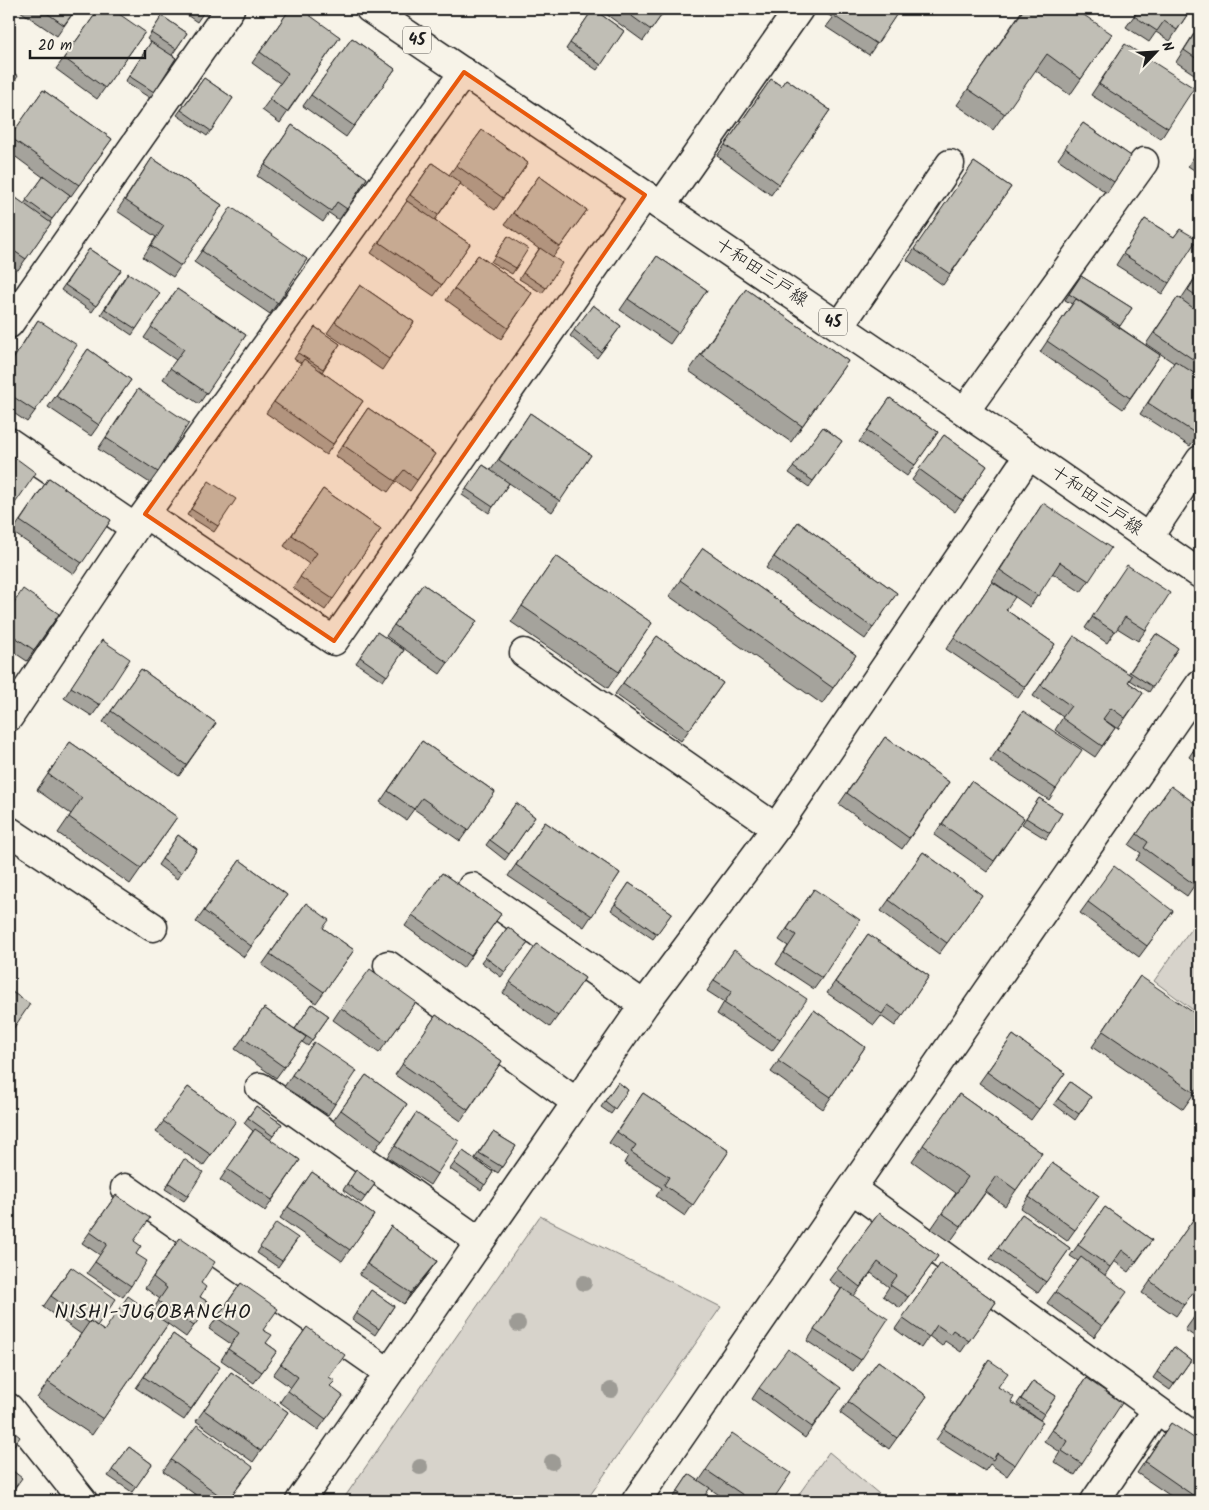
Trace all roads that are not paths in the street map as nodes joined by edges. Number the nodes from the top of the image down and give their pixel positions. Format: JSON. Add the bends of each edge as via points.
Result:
{"nodes":[{"id":1,"x":230,"y":9,"type":"edge"},
{"id":2,"x":370,"y":9,"type":"edge"},
{"id":3,"x":799,"y":9,"type":"edge"},
{"id":4,"x":464,"y":72,"type":"junction"},
{"id":5,"x":1144,"y":162,"type":"dead end"},
{"id":6,"x":950,"y":164,"type":"dead end"},
{"id":7,"x":653,"y":200,"type":"junction"},
{"id":8,"x":9,"y":324,"type":"edge"},
{"id":9,"x":840,"y":326,"type":"junction"},
{"id":10,"x":965,"y":411,"type":"junction"},
{"id":11,"x":9,"y":442,"type":"edge"},
{"id":12,"x":1029,"y":455,"type":"junction"},
{"id":13,"x":1200,"y":460,"type":"edge"},
{"id":14,"x":140,"y":521,"type":"junction"},
{"id":15,"x":1148,"y":538,"type":"junction"},
{"id":16,"x":1200,"y":574,"type":"edge"},
{"id":17,"x":524,"y":653,"type":"dead end"},
{"id":18,"x":1200,"y":684,"type":"edge"},
{"id":19,"x":9,"y":717,"type":"edge"},
{"id":20,"x":776,"y":828,"type":"junction"},
{"id":21,"x":9,"y":831,"type":"edge"},
{"id":22,"x":472,"y":887,"type":"dead end"},
{"id":23,"x":153,"y":927,"type":"dead end"},
{"id":24,"x":388,"y":965,"type":"dead end"},
{"id":25,"x":644,"y":1005,"type":"junction"},
{"id":26,"x":260,"y":1087,"type":"dead end"},
{"id":27,"x":576,"y":1102,"type":"junction"},
{"id":28,"x":125,"y":1188,"type":"dead end"},
{"id":29,"x":852,"y":1189,"type":"junction"},
{"id":30,"x":479,"y":1241,"type":"junction"},
{"id":31,"x":388,"y":1372,"type":"junction"},
{"id":32,"x":9,"y":1408,"type":"edge"},
{"id":33,"x":1156,"y":1410,"type":"junction"},
{"id":34,"x":1200,"y":1441,"type":"edge"},
{"id":35,"x":83,"y":1501,"type":"edge"},
{"id":36,"x":300,"y":1501,"type":"edge"},
{"id":37,"x":636,"y":1501,"type":"edge"},
{"id":38,"x":1095,"y":1501,"type":"edge"}],
"edges":[{"from":1,"to":8,"type":"street"},
{"from":2,"to":4,"type":"street","name":"十和田三戸線","number":"45"},
{"from":3,"to":7,"type":"street"},
{"from":4,"to":7,"type":"street","name":"十和田三戸線","number":"45"},
{"from":4,"to":14,"type":"street"},
{"from":5,"to":10,"type":"street"},
{"from":6,"to":9,"type":"street"},
{"from":7,"to":9,"type":"street","name":"十和田三戸線","number":"45"},
{"from":7,"to":14,"type":"street","via":[[334,641]]},
{"from":9,"to":10,"type":"street","name":"十和田三戸線","number":"45"},
{"from":10,"to":12,"type":"street","name":"十和田三戸線","number":"45"},
{"from":11,"to":14,"type":"street"},
{"from":12,"to":15,"type":"street","name":"十和田三戸線","number":"45"},
{"from":12,"to":20,"type":"street"},
{"from":13,"to":15,"type":"street"},
{"from":14,"to":19,"type":"street"},
{"from":15,"to":16,"type":"street","name":"十和田三戸線","number":"45"},
{"from":17,"to":20,"type":"street"},
{"from":18,"to":29,"type":"street"},
{"from":20,"to":25,"type":"street"},
{"from":21,"to":23,"type":"street"},
{"from":22,"to":25,"type":"street"},
{"from":24,"to":27,"type":"street"},
{"from":25,"to":27,"type":"street"},
{"from":26,"to":30,"type":"street"},
{"from":27,"to":30,"type":"street"},
{"from":28,"to":31,"type":"street"},
{"from":29,"to":33,"type":"street"},
{"from":29,"to":37,"type":"street"},
{"from":30,"to":31,"type":"street"},
{"from":31,"to":36,"type":"street"},
{"from":32,"to":35,"type":"street"},
{"from":33,"to":34,"type":"street"},
{"from":33,"to":38,"type":"street"}]}
